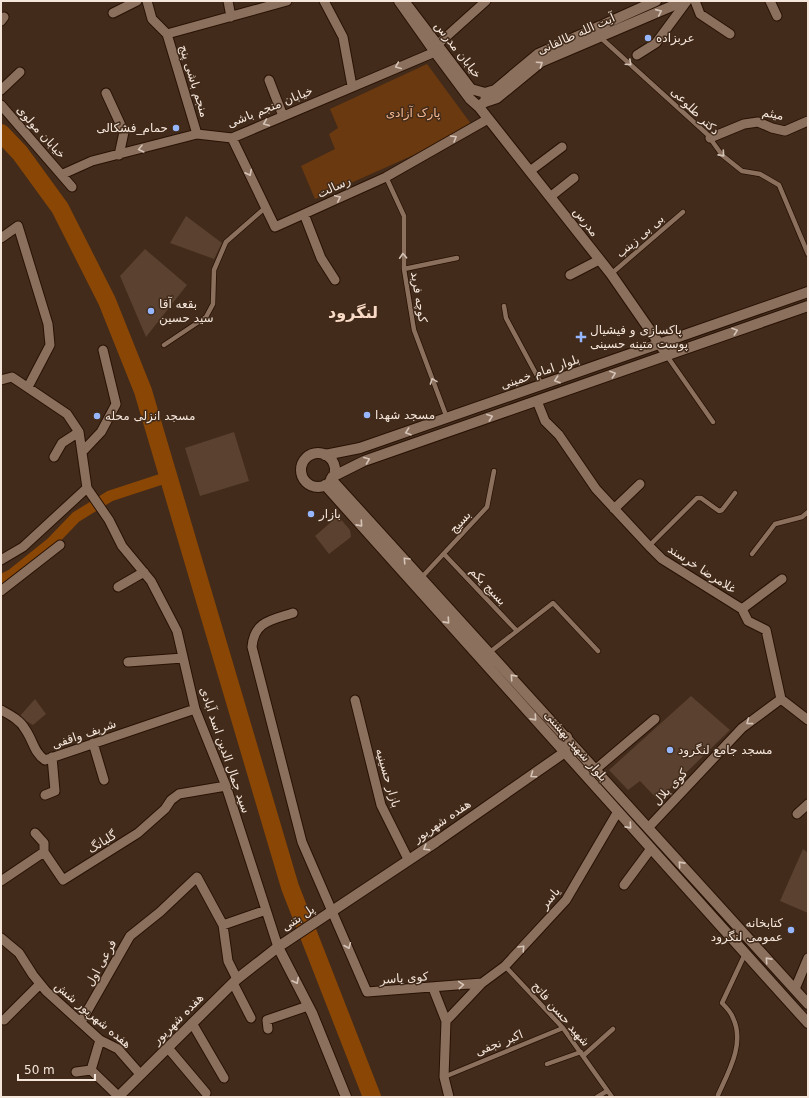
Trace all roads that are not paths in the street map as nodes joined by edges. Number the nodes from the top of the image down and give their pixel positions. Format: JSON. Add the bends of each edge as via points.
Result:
{"nodes":[{"id":1,"x":137,"y":1,"type":"edge"},
{"id":2,"x":147,"y":1,"type":"edge"},
{"id":3,"x":228,"y":1,"type":"edge"},
{"id":4,"x":287,"y":1,"type":"edge"},
{"id":5,"x":324,"y":1,"type":"edge"},
{"id":6,"x":399,"y":1,"type":"edge"},
{"id":7,"x":404,"y":1,"type":"edge"},
{"id":8,"x":486,"y":1,"type":"edge"},
{"id":9,"x":656,"y":1,"type":"edge"},
{"id":10,"x":686,"y":1,"type":"edge"},
{"id":11,"x":695,"y":1,"type":"edge"},
{"id":12,"x":770,"y":1,"type":"edge"},
{"id":13,"x":113,"y":13,"type":"dead end"},
{"id":14,"x":777,"y":16,"type":"dead end"},
{"id":15,"x":230,"y":17,"type":"junction"},
{"id":16,"x":167,"y":34,"type":"junction"},
{"id":17,"x":730,"y":34,"type":"dead end"},
{"id":18,"x":600,"y":37,"type":"junction"},
{"id":19,"x":436,"y":49,"type":"junction"},
{"id":20,"x":637,"y":55,"type":"dead end"},
{"id":21,"x":20,"y":72,"type":"dead end"},
{"id":22,"x":269,"y":80,"type":"dead end"},
{"id":23,"x":352,"y":86,"type":"junction"},
{"id":24,"x":1,"y":90,"type":"edge"},
{"id":25,"x":106,"y":93,"type":"dead end"},
{"id":26,"x":483,"y":101,"type":"junction"},
{"id":27,"x":1,"y":105,"type":"edge"},
{"id":28,"x":283,"y":116,"type":"junction"},
{"id":29,"x":488,"y":119,"type":"junction"},
{"id":30,"x":808,"y":121,"type":"edge"},
{"id":31,"x":197,"y":134,"type":"junction"},
{"id":32,"x":232,"y":138,"type":"junction"},
{"id":33,"x":710,"y":138,"type":"junction"},
{"id":34,"x":562,"y":147,"type":"dead end"},
{"id":35,"x":119,"y":155,"type":"junction"},
{"id":36,"x":530,"y":171,"type":"junction"},
{"id":37,"x":63,"y":174,"type":"junction"},
{"id":38,"x":386,"y":177,"type":"junction"},
{"id":39,"x":574,"y":178,"type":"dead end"},
{"id":40,"x":72,"y":187,"type":"dead end"},
{"id":41,"x":550,"y":197,"type":"junction"},
{"id":42,"x":266,"y":207,"type":"junction"},
{"id":43,"x":683,"y":212,"type":"dead end"},
{"id":44,"x":304,"y":214,"type":"junction"},
{"id":45,"x":1,"y":238,"type":"edge"},
{"id":46,"x":808,"y":254,"type":"edge"},
{"id":47,"x":457,"y":258,"type":"dead end"},
{"id":48,"x":600,"y":260,"type":"junction"},
{"id":49,"x":404,"y":269,"type":"junction"},
{"id":50,"x":611,"y":274,"type":"junction"},
{"id":51,"x":570,"y":275,"type":"dead end"},
{"id":52,"x":335,"y":280,"type":"dead end"},
{"id":53,"x":808,"y":292,"type":"edge"},
{"id":54,"x":504,"y":306,"type":"dead end"},
{"id":55,"x":808,"y":306,"type":"edge"},
{"id":56,"x":164,"y":344,"type":"dead end"},
{"id":57,"x":660,"y":344,"type":"junction"},
{"id":58,"x":103,"y":350,"type":"dead end"},
{"id":59,"x":666,"y":355,"type":"junction"},
{"id":60,"x":1,"y":380,"type":"edge"},
{"id":61,"x":542,"y":385,"type":"junction"},
{"id":62,"x":28,"y":387,"type":"junction"},
{"id":63,"x":537,"y":401,"type":"junction"},
{"id":64,"x":447,"y":418,"type":"junction"},
{"id":65,"x":713,"y":422,"type":"dead end"},
{"id":66,"x":79,"y":432,"type":"junction"},
{"id":67,"x":83,"y":451,"type":"junction"},
{"id":68,"x":325,"y":454,"type":"junction"},
{"id":69,"x":54,"y":457,"type":"dead end"},
{"id":70,"x":494,"y":471,"type":"dead end"},
{"id":71,"x":329,"y":480,"type":"junction"},
{"id":72,"x":640,"y":484,"type":"dead end"},
{"id":73,"x":87,"y":488,"type":"junction"},
{"id":74,"x":735,"y":494,"type":"dead end"},
{"id":75,"x":614,"y":509,"type":"junction"},
{"id":76,"x":808,"y":512,"type":"edge"},
{"id":77,"x":60,"y":545,"type":"dead end"},
{"id":78,"x":649,"y":546,"type":"junction"},
{"id":79,"x":444,"y":554,"type":"junction"},
{"id":80,"x":752,"y":554,"type":"dead end"},
{"id":81,"x":1,"y":560,"type":"edge"},
{"id":82,"x":144,"y":572,"type":"junction"},
{"id":83,"x":422,"y":577,"type":"junction"},
{"id":84,"x":782,"y":579,"type":"dead end"},
{"id":85,"x":118,"y":587,"type":"dead end"},
{"id":86,"x":1,"y":591,"type":"edge"},
{"id":87,"x":742,"y":609,"type":"junction"},
{"id":88,"x":293,"y":613,"type":"dead end"},
{"id":89,"x":517,"y":631,"type":"junction"},
{"id":90,"x":598,"y":651,"type":"dead end"},
{"id":91,"x":490,"y":652,"type":"junction"},
{"id":92,"x":183,"y":658,"type":"junction"},
{"id":93,"x":128,"y":662,"type":"dead end"},
{"id":94,"x":781,"y":699,"type":"junction"},
{"id":95,"x":355,"y":700,"type":"dead end"},
{"id":96,"x":195,"y":709,"type":"junction"},
{"id":97,"x":1,"y":710,"type":"edge"},
{"id":98,"x":655,"y":719,"type":"dead end"},
{"id":99,"x":808,"y":720,"type":"edge"},
{"id":100,"x":567,"y":737,"type":"junction"},
{"id":101,"x":94,"y":743,"type":"junction"},
{"id":102,"x":565,"y":752,"type":"junction"},
{"id":103,"x":52,"y":757,"type":"junction"},
{"id":104,"x":596,"y":769,"type":"junction"},
{"id":105,"x":104,"y":780,"type":"dead end"},
{"id":106,"x":226,"y":786,"type":"junction"},
{"id":107,"x":44,"y":795,"type":"dead end"},
{"id":108,"x":808,"y":804,"type":"edge"},
{"id":109,"x":617,"y":813,"type":"junction"},
{"id":110,"x":796,"y":814,"type":"dead end"},
{"id":111,"x":648,"y":828,"type":"junction"},
{"id":112,"x":35,"y":833,"type":"dead end"},
{"id":113,"x":650,"y":850,"type":"junction"},
{"id":114,"x":44,"y":852,"type":"junction"},
{"id":115,"x":408,"y":859,"type":"junction"},
{"id":116,"x":1,"y":881,"type":"edge"},
{"id":117,"x":624,"y":886,"type":"dead end"},
{"id":118,"x":266,"y":910,"type":"junction"},
{"id":119,"x":333,"y":910,"type":"junction"},
{"id":120,"x":223,"y":925,"type":"junction"},
{"id":121,"x":1,"y":938,"type":"edge"},
{"id":122,"x":278,"y":947,"type":"junction"},
{"id":123,"x":745,"y":954,"type":"junction"},
{"id":124,"x":808,"y":958,"type":"edge"},
{"id":125,"x":505,"y":966,"type":"junction"},
{"id":126,"x":235,"y":981,"type":"junction"},
{"id":127,"x":482,"y":983,"type":"junction"},
{"id":128,"x":40,"y":984,"type":"junction"},
{"id":129,"x":433,"y":988,"type":"junction"},
{"id":130,"x":795,"y":989,"type":"junction"},
{"id":131,"x":808,"y":1004,"type":"edge"},
{"id":132,"x":308,"y":1006,"type":"junction"},
{"id":133,"x":251,"y":1018,"type":"dead end"},
{"id":134,"x":4,"y":1020,"type":"dead end"},
{"id":135,"x":446,"y":1020,"type":"junction"},
{"id":136,"x":81,"y":1022,"type":"junction"},
{"id":137,"x":192,"y":1023,"type":"junction"},
{"id":138,"x":808,"y":1023,"type":"edge"},
{"id":139,"x":563,"y":1028,"type":"junction"},
{"id":140,"x":268,"y":1029,"type":"dead end"},
{"id":141,"x":613,"y":1029,"type":"dead end"},
{"id":142,"x":100,"y":1040,"type":"junction"},
{"id":143,"x":168,"y":1048,"type":"junction"},
{"id":144,"x":582,"y":1054,"type":"junction"},
{"id":145,"x":548,"y":1064,"type":"dead end"},
{"id":146,"x":91,"y":1070,"type":"junction"},
{"id":147,"x":76,"y":1072,"type":"dead end"},
{"id":148,"x":140,"y":1074,"type":"junction"},
{"id":149,"x":444,"y":1077,"type":"junction"},
{"id":150,"x":224,"y":1078,"type":"dead end"},
{"id":151,"x":607,"y":1091,"type":"junction"},
{"id":152,"x":206,"y":1093,"type":"dead end"},
{"id":153,"x":718,"y":1094,"type":"dead end"},
{"id":154,"x":122,"y":1096,"type":"edge"},
{"id":155,"x":346,"y":1097,"type":"edge"},
{"id":156,"x":449,"y":1097,"type":"edge"},
{"id":157,"x":597,"y":1097,"type":"edge"},
{"id":158,"x":612,"y":1097,"type":"edge"}],
"edges":[{"from":1,"to":13,"type":"street"},
{"from":2,"to":16,"type":"street","via":[[152,19]]},
{"from":3,"to":15,"type":"street"},
{"from":4,"to":15,"type":"street"},
{"from":5,"to":23,"type":"street","via":[[343,37]]},
{"from":6,"to":19,"type":"main road","name":"خیابان مدرس"},
{"from":7,"to":19,"type":"main road","name":"خیابان مدرس"},
{"from":8,"to":19,"type":"street","name":"خیابان منجم باشی"},
{"from":9,"to":26,"type":"main road","name":"آیت الله طالقانی","via":[[538,54]]},
{"from":18,"to":10,"type":"main road","name":"آیت الله طالقانی","one_way":true},
{"from":10,"to":20,"type":"street","via":[[656,43]]},
{"from":11,"to":17,"type":"street","via":[[700,14]]},
{"from":12,"to":14,"type":"street"},
{"from":15,"to":16,"type":"street"},
{"from":16,"to":31,"type":"street","name":"منجم باشی پنج"},
{"from":26,"to":18,"type":"main road","name":"آیت الله طالقانی","one_way":true,"via":[[497,98],[542,62]]},
{"from":18,"to":33,"type":"lane","name":"دکتر طلوعی","one_way":true},
{"from":19,"to":23,"type":"street","name":"خیابان منجم باشی","one_way":true},
{"from":19,"to":26,"type":"main road","name":"خیابان مدرس"},
{"from":19,"to":26,"type":"main road","name":"خیابان مدرس","via":[[470,99]]},
{"from":21,"to":24,"type":"street"},
{"from":22,"to":28,"type":"street"},
{"from":23,"to":28,"type":"street","name":"خیابان منجم باشی"},
{"from":25,"to":35,"type":"street","via":[[124,132]]},
{"from":26,"to":29,"type":"main road","name":"خیابان مدرس"},
{"from":27,"to":37,"type":"street","name":"خیابان مولوی"},
{"from":28,"to":32,"type":"street","name":"خیابان منجم باشی","one_way":true},
{"from":29,"to":36,"type":"main road","name":"مدرس"},
{"from":38,"to":29,"type":"street","name":"رسالت","one_way":true},
{"from":30,"to":33,"type":"street","name":"میثم","via":[[785,130],[758,122],[744,124]]},
{"from":31,"to":32,"type":"street","name":"خیابان منجم باشی"},
{"from":31,"to":35,"type":"street","name":"خیابان منجم باشی","one_way":true},
{"from":32,"to":42,"type":"street","name":"رسالت","one_way":true},
{"from":33,"to":46,"type":"lane","name":"دکتر طلوعی","one_way":true,"via":[[722,155],[742,171],[760,174],[779,185]]},
{"from":34,"to":36,"type":"street"},
{"from":35,"to":37,"type":"street","name":"خیابان منجم باشی","via":[[92,161]]},
{"from":36,"to":41,"type":"main road","name":"مدرس"},
{"from":37,"to":40,"type":"street","name":"خیابان مولوی"},
{"from":44,"to":38,"type":"street","name":"رسالت","one_way":true},
{"from":49,"to":38,"type":"lane","name":"کوچه فرید","one_way":true,"via":[[404,216]]},
{"from":39,"to":41,"type":"street"},
{"from":41,"to":48,"type":"main road","name":"مدرس"},
{"from":42,"to":44,"type":"street","name":"رسالت","via":[[275,228]]},
{"from":42,"to":56,"type":"lane","via":[[226,242],[214,270],[213,304],[206,317]]},
{"from":43,"to":50,"type":"lane","name":"بی بی زینب"},
{"from":44,"to":52,"type":"street","via":[[321,258]]},
{"from":45,"to":62,"type":"street","via":[[18,226],[48,324],[50,345]]},
{"from":47,"to":49,"type":"lane"},
{"from":48,"to":50,"type":"main road","name":"مدرس"},
{"from":48,"to":51,"type":"street"},
{"from":64,"to":49,"type":"lane","name":"کوچه فرید","one_way":true,"via":[[414,330]]},
{"from":50,"to":57,"type":"main road","name":"مدرس"},
{"from":53,"to":57,"type":"main road","name":"بلوار امام خمینی"},
{"from":54,"to":61,"type":"lane","via":[[506,318]]},
{"from":59,"to":55,"type":"main road","one_way":true},
{"from":57,"to":59,"type":"main road","name":"مدرس"},
{"from":57,"to":61,"type":"main road","name":"بلوار امام خمینی","one_way":true},
{"from":58,"to":67,"type":"street","via":[[116,404],[100,432]]},
{"from":63,"to":59,"type":"main road","one_way":true},
{"from":59,"to":65,"type":"lane"},
{"from":60,"to":62,"type":"street","via":[[12,377]]},
{"from":61,"to":64,"type":"main road","name":"بلوار امام خمینی"},
{"from":62,"to":66,"type":"street","via":[[67,414]]},
{"from":71,"to":63,"type":"main road","one_way":true,"via":[[364,461]]},
{"from":63,"to":75,"type":"street","name":"غلامرضا خرسند","via":[[545,421]]},
{"from":64,"to":68,"type":"main road","name":"بلوار امام خمینی","one_way":true,"via":[[360,448]]},
{"from":66,"to":67,"type":"street"},
{"from":66,"to":69,"type":"street","via":[[62,443]]},
{"from":67,"to":73,"type":"street"},
{"from":68,"to":71,"type":"main road","via":[[333,464]]},
{"from":68,"to":71,"type":"main road","via":[[310,455],[301,467],[303,477],[310,484],[320,486]]},
{"from":70,"to":79,"type":"lane","name":"بسیج","via":[[487,507]]},
{"from":83,"to":71,"type":"main road","name":"بلوار شهید بهشتی","one_way":true},
{"from":71,"to":102,"type":"main road","name":"بلوار شهید بهشتی","one_way":true},
{"from":72,"to":75,"type":"street"},
{"from":73,"to":81,"type":"street","via":[[23,547]]},
{"from":73,"to":82,"type":"street","name":"سید جمال الدین اسد آبادی","via":[[109,520],[122,546]]},
{"from":74,"to":78,"type":"lane","via":[[719,511],[701,498],[697,498]]},
{"from":75,"to":78,"type":"street","name":"غلامرضا خرسند"},
{"from":76,"to":80,"type":"lane","via":[[802,517],[775,524]]},
{"from":77,"to":86,"type":"street"},
{"from":78,"to":87,"type":"street","name":"غلامرضا خرسند","via":[[662,560]]},
{"from":79,"to":83,"type":"lane","name":"بسیج"},
{"from":79,"to":89,"type":"lane","name":"بسیج یکم"},
{"from":82,"to":85,"type":"street"},
{"from":82,"to":92,"type":"street","name":"سید جمال الدین اسد آبادی","via":[[177,631]]},
{"from":83,"to":91,"type":"main road","name":"بلوار شهید بهشتی"},
{"from":84,"to":87,"type":"street"},
{"from":87,"to":94,"type":"street","name":"غلامرضا خرسند","via":[[748,621],[766,630]]},
{"from":88,"to":119,"type":"street","via":[[257,627],[252,637],[252,646],[302,842]]},
{"from":89,"to":90,"type":"lane","via":[[553,602]]},
{"from":89,"to":91,"type":"lane"},
{"from":100,"to":91,"type":"main road","name":"بلوار شهید بهشتی","one_way":true},
{"from":92,"to":93,"type":"street"},
{"from":92,"to":96,"type":"street","name":"سید جمال الدین اسد آبادی"},
{"from":94,"to":99,"type":"street"},
{"from":94,"to":111,"type":"street","name":"کوی بلال","one_way":true,"via":[[742,728]]},
{"from":95,"to":115,"type":"street","name":"بازار حسینیه","via":[[381,805]]},
{"from":96,"to":101,"type":"street","name":"شریف واقفی"},
{"from":96,"to":106,"type":"street","name":"سید جمال الدین اسد آبادی"},
{"from":97,"to":103,"type":"street","name":"شریف واقفی","via":[[18,720],[26,729],[39,756],[45,760]]},
{"from":98,"to":104,"type":"street"},
{"from":100,"to":102,"type":"main road"},
{"from":100,"to":104,"type":"main road","name":"بلوار شهید بهشتی"},
{"from":101,"to":103,"type":"street","name":"شریف واقفی"},
{"from":101,"to":105,"type":"street"},
{"from":102,"to":109,"type":"main road","name":"بلوار شهید بهشتی"},
{"from":102,"to":115,"type":"main road","name":"هفده شهریور","one_way":true},
{"from":103,"to":107,"type":"street","via":[[55,791]]},
{"from":104,"to":111,"type":"main road","name":"بلوار شهید بهشتی"},
{"from":106,"to":114,"type":"street","name":"گلبانگ","via":[[179,794],[138,833],[63,880]]},
{"from":106,"to":118,"type":"street","name":"سید جمال الدین اسد آبادی"},
{"from":108,"to":110,"type":"street"},
{"from":109,"to":113,"type":"main road","name":"بلوار شهید بهشتی","one_way":true},
{"from":125,"to":109,"type":"street","name":"یاسر","one_way":true,"via":[[566,900]]},
{"from":130,"to":111,"type":"main road","name":"بلوار شهید بهشتی","one_way":true},
{"from":112,"to":114,"type":"street","via":[[44,843]]},
{"from":113,"to":117,"type":"street"},
{"from":113,"to":123,"type":"main road","name":"بلوار شهید بهشتی"},
{"from":114,"to":116,"type":"street"},
{"from":115,"to":119,"type":"main road","name":"هفده شهریور"},
{"from":118,"to":120,"type":"street"},
{"from":118,"to":122,"type":"street","name":"سید جمال الدین اسد آبادی"},
{"from":119,"to":122,"type":"main road","name":"پل بتنی"},
{"from":119,"to":129,"type":"street","name":"کوی یاسر","one_way":true,"via":[[367,992]]},
{"from":120,"to":126,"type":"street","via":[[228,961]]},
{"from":120,"to":136,"type":"street","name":"فرعی اول","via":[[197,877],[130,936]]},
{"from":121,"to":128,"type":"street","name":"هفده شهریور شش","via":[[19,953]]},
{"from":122,"to":126,"type":"main road","name":"هفده شهریور"},
{"from":122,"to":132,"type":"main road","one_way":true},
{"from":123,"to":138,"type":"main road","name":"بلوار شهید بهشتی"},
{"from":123,"to":153,"type":"lane","via":[[722,1003],[733,1017],[738,1033],[732,1064]]},
{"from":124,"to":130,"type":"street"},
{"from":125,"to":127,"type":"street","name":"یاسر"},
{"from":125,"to":139,"type":"lane","name":"شهید حسن فاتح"},
{"from":126,"to":133,"type":"street"},
{"from":126,"to":137,"type":"main road","name":"هفده شهریور"},
{"from":129,"to":127,"type":"street","name":"کوی یاسر","one_way":true},
{"from":127,"to":135,"type":"street","name":"یاسر"},
{"from":128,"to":134,"type":"street"},
{"from":128,"to":136,"type":"street","name":"هفده شهریور شش"},
{"from":129,"to":135,"type":"street"},
{"from":130,"to":131,"type":"main road","name":"بلوار شهید بهشتی"},
{"from":132,"to":140,"type":"street","via":[[267,1020]]},
{"from":132,"to":155,"type":"main road"},
{"from":135,"to":149,"type":"street"},
{"from":136,"to":142,"type":"street","name":"هفده شهریور شش"},
{"from":137,"to":143,"type":"main road","name":"هفده شهریور"},
{"from":137,"to":150,"type":"street"},
{"from":139,"to":144,"type":"lane","name":"شهید حسن فاتح"},
{"from":139,"to":149,"type":"lane","name":"اکبر نجفی"},
{"from":141,"to":144,"type":"lane"},
{"from":142,"to":146,"type":"street"},
{"from":142,"to":148,"type":"street","name":"هفده شهریور شش","via":[[118,1049]]},
{"from":143,"to":148,"type":"main road","name":"هفده شهریور"},
{"from":143,"to":152,"type":"street"},
{"from":144,"to":145,"type":"lane"},
{"from":144,"to":151,"type":"lane","name":"شهید حسن فاتح"},
{"from":146,"to":147,"type":"street"},
{"from":146,"to":154,"type":"street"},
{"from":148,"to":154,"type":"main road","name":"هفده شهریور"},
{"from":149,"to":156,"type":"street"},
{"from":151,"to":157,"type":"lane"},
{"from":151,"to":158,"type":"lane","name":"شهید حسن فاتح"}]}
